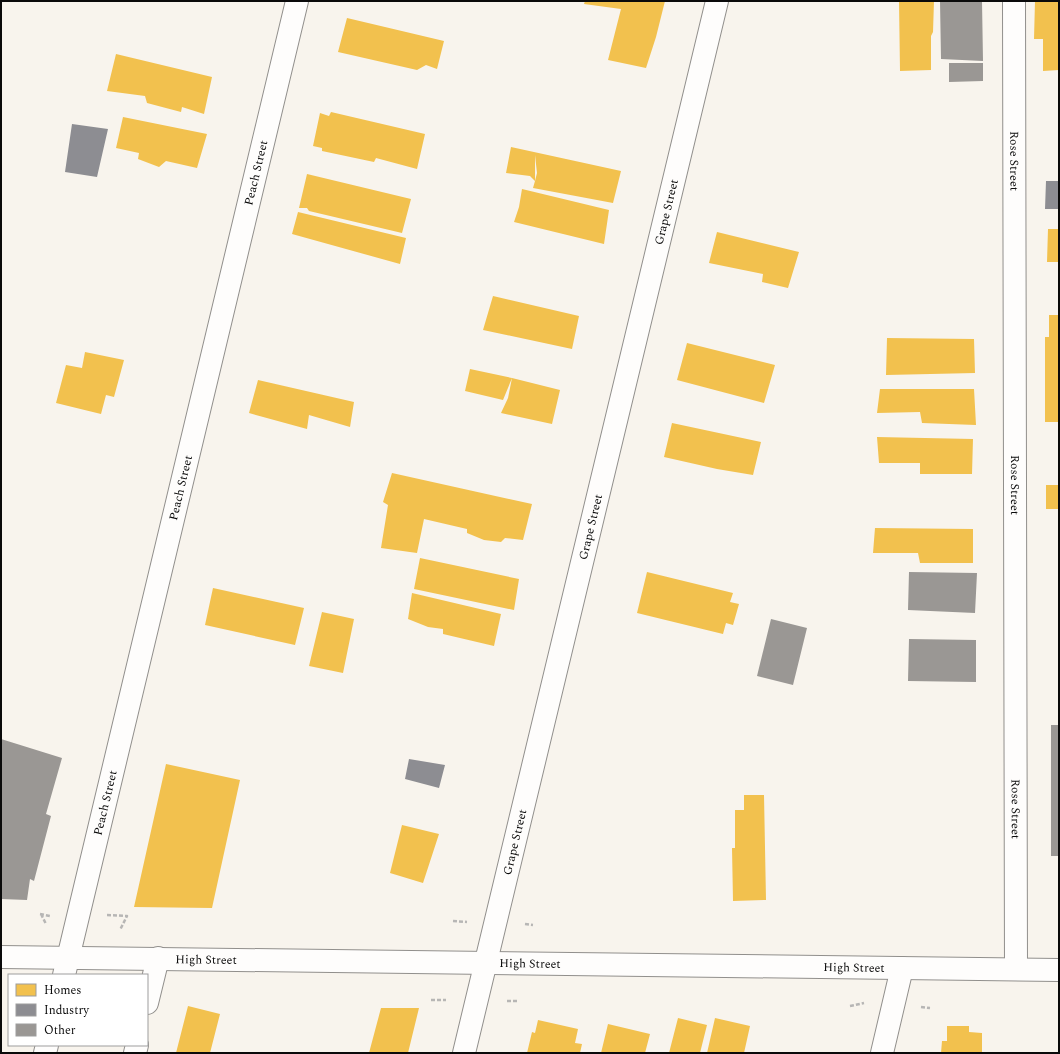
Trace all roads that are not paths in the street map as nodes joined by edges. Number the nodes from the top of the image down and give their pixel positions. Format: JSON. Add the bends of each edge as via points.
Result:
{"nodes":[{"id":1,"x":296,"y":1,"type":"edge"},
{"id":2,"x":718,"y":1,"type":"edge"},
{"id":3,"x":1014,"y":1,"type":"edge"},
{"id":4,"x":1,"y":957,"type":"edge"},
{"id":5,"x":158,"y":958,"type":"junction"},
{"id":6,"x":486,"y":963,"type":"junction"},
{"id":7,"x":66,"y":966,"type":"edge"},
{"id":8,"x":902,"y":968,"type":"junction"},
{"id":9,"x":1016,"y":969,"type":"junction"},
{"id":10,"x":1059,"y":970,"type":"edge"},
{"id":11,"x":148,"y":999,"type":"edge"},
{"id":12,"x":464,"y":1053,"type":"edge"},
{"id":13,"x":882,"y":1053,"type":"edge"}],
"edges":[{"from":1,"to":7,"type":"street","name":"Peach Street"},
{"from":2,"to":6,"type":"street","name":"Grape Street"},
{"from":3,"to":9,"type":"street","name":"Rose Street"},
{"from":4,"to":7,"type":"street","name":"High Street"},
{"from":5,"to":6,"type":"street","name":"High Street"},
{"from":5,"to":7,"type":"street","name":"High Street"},
{"from":5,"to":11,"type":"street"},
{"from":6,"to":8,"type":"street","name":"High Street"},
{"from":6,"to":12,"type":"street","name":"Grape Street"},
{"from":8,"to":9,"type":"street","name":"High Street"},
{"from":8,"to":13,"type":"street"},
{"from":9,"to":10,"type":"street","name":"High Street"}]}
